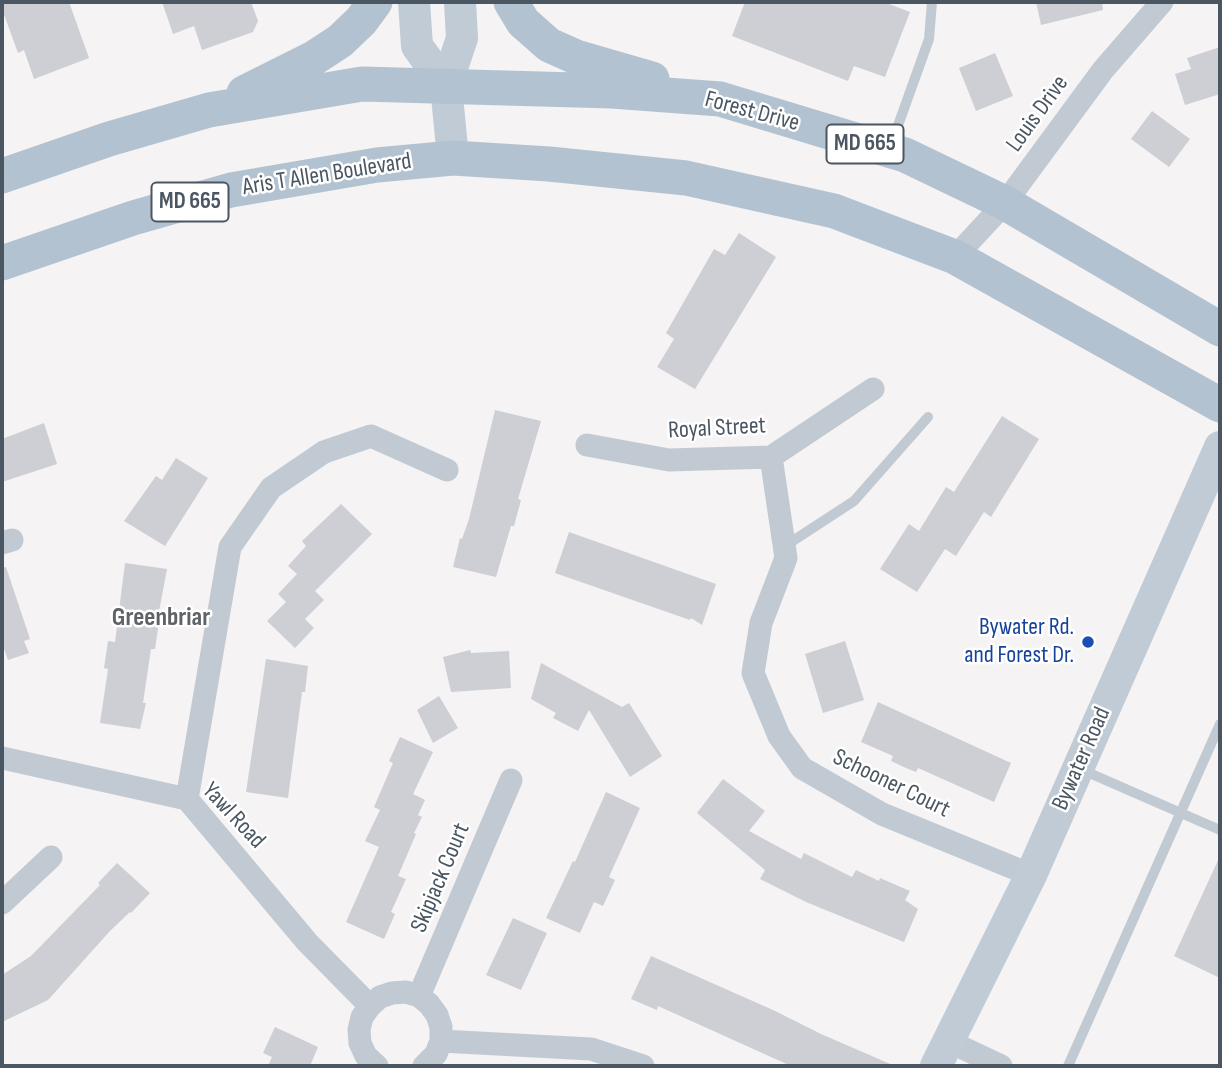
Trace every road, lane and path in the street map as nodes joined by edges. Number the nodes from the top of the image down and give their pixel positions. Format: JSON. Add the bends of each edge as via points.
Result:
{"nodes":[{"id":1,"x":376,"y":2,"type":"edge"},
{"id":2,"x":414,"y":2,"type":"edge"},
{"id":3,"x":460,"y":2,"type":"edge"},
{"id":4,"x":511,"y":2,"type":"edge"},
{"id":5,"x":932,"y":2,"type":"edge"},
{"id":6,"x":1162,"y":2,"type":"edge"},
{"id":7,"x":446,"y":86,"type":"junction"},
{"id":8,"x":720,"y":99,"type":"junction"},
{"id":9,"x":209,"y":110,"type":"junction"},
{"id":10,"x":888,"y":151,"type":"junction"},
{"id":11,"x":453,"y":158,"type":"junction"},
{"id":12,"x":2,"y":176,"type":"edge"},
{"id":13,"x":1005,"y":203,"type":"junction"},
{"id":14,"x":956,"y":257,"type":"junction"},
{"id":15,"x":2,"y":264,"type":"edge"},
{"id":16,"x":1220,"y":329,"type":"edge"},
{"id":17,"x":873,"y":389,"type":"dead end"},
{"id":18,"x":1220,"y":405,"type":"edge"},
{"id":19,"x":928,"y":417,"type":"dead end"},
{"id":20,"x":587,"y":445,"type":"dead end"},
{"id":21,"x":1220,"y":447,"type":"edge"},
{"id":22,"x":771,"y":457,"type":"junction"},
{"id":23,"x":447,"y":470,"type":"dead end"},
{"id":24,"x":785,"y":546,"type":"junction"},
{"id":25,"x":1220,"y":724,"type":"edge"},
{"id":26,"x":2,"y":758,"type":"edge"},
{"id":27,"x":1078,"y":768,"type":"junction"},
{"id":28,"x":511,"y":780,"type":"dead end"},
{"id":29,"x":187,"y":799,"type":"junction"},
{"id":30,"x":1180,"y":813,"type":"junction"},
{"id":31,"x":1220,"y":830,"type":"edge"},
{"id":32,"x":51,"y":857,"type":"dead end"},
{"id":33,"x":1031,"y":875,"type":"junction"},
{"id":34,"x":2,"y":903,"type":"edge"},
{"id":35,"x":419,"y":996,"type":"junction"},
{"id":36,"x":370,"y":1006,"type":"junction"},
{"id":37,"x":441,"y":1041,"type":"junction"},
{"id":38,"x":942,"y":1054,"type":"edge"},
{"id":39,"x":377,"y":1066,"type":"edge"},
{"id":40,"x":424,"y":1066,"type":"edge"},
{"id":41,"x":643,"y":1066,"type":"edge"},
{"id":42,"x":1001,"y":1066,"type":"edge"},
{"id":43,"x":1068,"y":1066,"type":"edge"}],
"edges":[{"from":1,"to":9,"type":"main road","via":[[340,41],[314,58]]},
{"from":2,"to":7,"type":"street","via":[[417,46]]},
{"from":3,"to":7,"type":"street","via":[[462,38]]},
{"from":4,"to":8,"type":"main road","via":[[523,22],[549,45]]},
{"from":5,"to":10,"type":"lane","via":[[929,39]]},
{"from":6,"to":13,"type":"street","name":"Louis Drive","via":[[1103,70]]},
{"from":7,"to":8,"type":"main road","name":"Forest Drive","number":"MD 665"},
{"from":7,"to":9,"type":"main road","number":"MD 665","via":[[362,83]]},
{"from":7,"to":11,"type":"street"},
{"from":8,"to":10,"type":"main road","name":"Forest Drive","number":"MD 665"},
{"from":9,"to":12,"type":"main road","number":"MD 665"},
{"from":10,"to":13,"type":"main road","name":"Forest Drive","number":"MD 665"},
{"from":11,"to":14,"type":"main road","number":"MD 665","via":[[686,177],[834,211]]},
{"from":11,"to":15,"type":"main road","name":"Aris T Allen Boulevard","number":"MD 665","via":[[377,164],[231,190]]},
{"from":13,"to":14,"type":"street","name":"Louis Drive"},
{"from":13,"to":16,"type":"main road","name":"Forest Drive","number":"MD 665"},
{"from":14,"to":18,"type":"main road","number":"MD 665"},
{"from":17,"to":22,"type":"street","name":"Royal Street"},
{"from":19,"to":24,"type":"lane","via":[[853,501]]},
{"from":20,"to":22,"type":"street","name":"Royal Street","via":[[669,460]]},
{"from":21,"to":27,"type":"street","name":"Bywater Road"},
{"from":22,"to":24,"type":"street","name":"Schooner Court"},
{"from":23,"to":29,"type":"street","via":[[371,436],[324,452],[271,488],[230,547]]},
{"from":24,"to":33,"type":"street","name":"Schooner Court","via":[[786,558],[761,623],[753,673],[779,736],[802,768],[882,814]]},
{"from":25,"to":30,"type":"lane"},
{"from":26,"to":29,"type":"street","name":"Yawl Road"},
{"from":27,"to":30,"type":"lane"},
{"from":27,"to":33,"type":"street","name":"Bywater Road"},
{"from":28,"to":35,"type":"street","name":"Skipjack Court"},
{"from":29,"to":36,"type":"street","name":"Yawl Road","via":[[307,942]]},
{"from":30,"to":31,"type":"lane"},
{"from":30,"to":43,"type":"lane"},
{"from":32,"to":34,"type":"street"},
{"from":33,"to":38,"type":"street","name":"Bywater Road"},
{"from":35,"to":36,"type":"street","via":[[392,993]]},
{"from":35,"to":37,"type":"street","via":[[437,1015]]},
{"from":36,"to":39,"type":"street","via":[[362,1017],[360,1043]]},
{"from":37,"to":40,"type":"street"},
{"from":37,"to":41,"type":"street","via":[[591,1049]]},
{"from":38,"to":42,"type":"street"}]}
